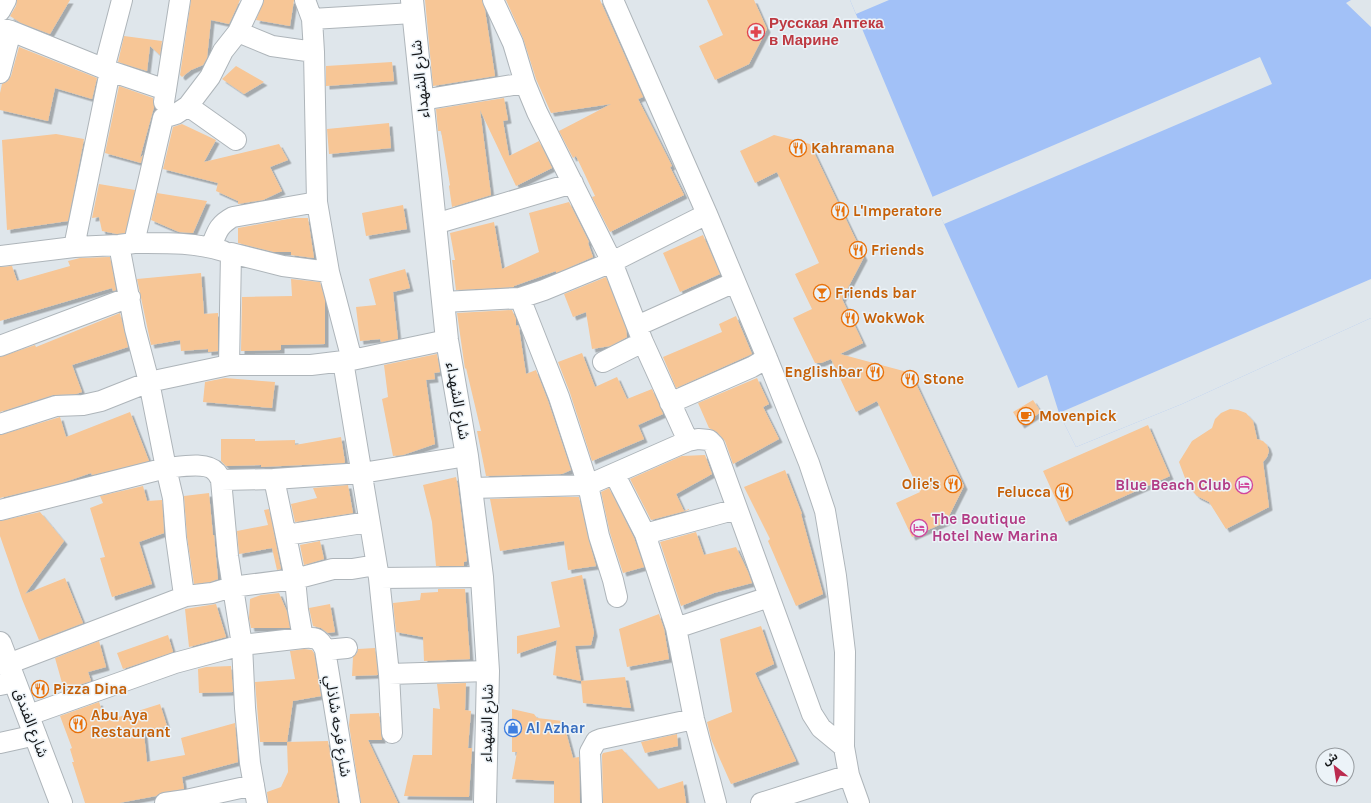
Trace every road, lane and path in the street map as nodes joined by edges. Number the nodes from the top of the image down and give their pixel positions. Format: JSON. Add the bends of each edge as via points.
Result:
{"nodes":[{"id":1,"x":6,"y":0,"type":"edge"},
{"id":2,"x":122,"y":0,"type":"edge"},
{"id":3,"x":180,"y":0,"type":"edge"},
{"id":4,"x":253,"y":0,"type":"edge"},
{"id":5,"x":305,"y":0,"type":"edge"},
{"id":6,"x":493,"y":0,"type":"edge"},
{"id":7,"x":613,"y":0,"type":"edge"},
{"id":8,"x":412,"y":6,"type":"edge"},
{"id":9,"x":0,"y":11,"type":"edge"},
{"id":10,"x":312,"y":19,"type":"junction"},
{"id":11,"x":6,"y":30,"type":"edge"},
{"id":12,"x":238,"y":32,"type":"junction"},
{"id":13,"x":314,"y":52,"type":"junction"},
{"id":14,"x":107,"y":70,"type":"junction"},
{"id":15,"x":0,"y":73,"type":"edge"},
{"id":16,"x":525,"y":83,"type":"junction"},
{"id":17,"x":166,"y":90,"type":"junction"},
{"id":18,"x":422,"y":100,"type":"junction"},
{"id":19,"x":188,"y":106,"type":"junction"},
{"id":20,"x":163,"y":118,"type":"junction"},
{"id":21,"x":236,"y":140,"type":"dead end"},
{"id":22,"x":573,"y":183,"type":"junction"},
{"id":23,"x":317,"y":202,"type":"junction"},
{"id":24,"x":707,"y":214,"type":"junction"},
{"id":25,"x":435,"y":224,"type":"junction"},
{"id":26,"x":126,"y":244,"type":"junction"},
{"id":27,"x":74,"y":247,"type":"junction"},
{"id":28,"x":211,"y":247,"type":"junction"},
{"id":29,"x":231,"y":253,"type":"junction"},
{"id":30,"x":0,"y":256,"type":"edge"},
{"id":31,"x":612,"y":262,"type":"junction"},
{"id":32,"x":329,"y":272,"type":"junction"},
{"id":33,"x":735,"y":282,"type":"junction"},
{"id":34,"x":130,"y":297,"type":"junction"},
{"id":35,"x":520,"y":298,"type":"junction"},
{"id":36,"x":443,"y":302,"type":"junction"},
{"id":37,"x":640,"y":334,"type":"junction"},
{"id":38,"x":448,"y":340,"type":"junction"},
{"id":39,"x":0,"y":346,"type":"edge"},
{"id":40,"x":767,"y":358,"type":"junction"},
{"id":41,"x":348,"y":361,"type":"junction"},
{"id":42,"x":603,"y":362,"type":"dead end"},
{"id":43,"x":228,"y":365,"type":"junction"},
{"id":44,"x":149,"y":382,"type":"junction"},
{"id":45,"x":670,"y":403,"type":"junction"},
{"id":46,"x":0,"y":424,"type":"edge"},
{"id":47,"x":688,"y":441,"type":"junction"},
{"id":48,"x":467,"y":456,"type":"junction"},
{"id":49,"x":166,"y":468,"type":"junction"},
{"id":50,"x":362,"y":473,"type":"junction"},
{"id":51,"x":618,"y":473,"type":"junction"},
{"id":52,"x":274,"y":479,"type":"junction"},
{"id":53,"x":221,"y":480,"type":"junction"},
{"id":54,"x":588,"y":485,"type":"junction"},
{"id":55,"x":472,"y":488,"type":"junction"},
{"id":56,"x":737,"y":509,"type":"junction"},
{"id":57,"x":0,"y":510,"type":"edge"},
{"id":58,"x":369,"y":522,"type":"junction"},
{"id":59,"x":645,"y":534,"type":"junction"},
{"id":60,"x":286,"y":535,"type":"junction"},
{"id":61,"x":378,"y":571,"type":"junction"},
{"id":62,"x":482,"y":577,"type":"junction"},
{"id":63,"x":295,"y":579,"type":"junction"},
{"id":64,"x":232,"y":587,"type":"junction"},
{"id":65,"x":186,"y":596,"type":"junction"},
{"id":66,"x":769,"y":596,"type":"junction"},
{"id":67,"x":617,"y":597,"type":"dead end"},
{"id":68,"x":676,"y":628,"type":"junction"},
{"id":69,"x":303,"y":638,"type":"junction"},
{"id":70,"x":0,"y":643,"type":"edge"},
{"id":71,"x":242,"y":645,"type":"junction"},
{"id":72,"x":347,"y":648,"type":"dead end"},
{"id":73,"x":325,"y":650,"type":"junction"},
{"id":74,"x":488,"y":671,"type":"junction"},
{"id":75,"x":389,"y":674,"type":"junction"},
{"id":76,"x":8,"y":677,"type":"edge"},
{"id":77,"x":28,"y":715,"type":"junction"},
{"id":78,"x":694,"y":720,"type":"junction"},
{"id":79,"x":392,"y":733,"type":"dead end"},
{"id":80,"x":36,"y":736,"type":"junction"},
{"id":81,"x":0,"y":743,"type":"edge"},
{"id":82,"x":844,"y":747,"type":"junction"},
{"id":83,"x":849,"y":775,"type":"junction"},
{"id":84,"x":255,"y":794,"type":"edge"},
{"id":85,"x":186,"y":801,"type":"edge"},
{"id":86,"x":61,"y":803,"type":"edge"},
{"id":87,"x":165,"y":803,"type":"edge"},
{"id":88,"x":350,"y":803,"type":"edge"},
{"id":89,"x":485,"y":803,"type":"edge"},
{"id":90,"x":592,"y":803,"type":"edge"},
{"id":91,"x":716,"y":803,"type":"edge"},
{"id":92,"x":761,"y":803,"type":"edge"},
{"id":93,"x":859,"y":803,"type":"edge"}],
"edges":[{"from":1,"to":9,"type":"street"},
{"from":2,"to":14,"type":"street"},
{"from":3,"to":17,"type":"street"},
{"from":4,"to":12,"type":"street"},
{"from":5,"to":10,"type":"street"},
{"from":6,"to":16,"type":"street","via":[[513,43]]},
{"from":7,"to":24,"type":"street"},
{"from":8,"to":10,"type":"street"},
{"from":8,"to":18,"type":"street","name":"شارع الشهداء"},
{"from":10,"to":13,"type":"street"},
{"from":11,"to":14,"type":"street"},
{"from":11,"to":15,"type":"street"},
{"from":12,"to":13,"type":"street","via":[[272,46]]},
{"from":12,"to":19,"type":"street"},
{"from":13,"to":23,"type":"street"},
{"from":14,"to":17,"type":"street"},
{"from":14,"to":27,"type":"street"},
{"from":16,"to":18,"type":"street"},
{"from":16,"to":22,"type":"street","via":[[536,112]]},
{"from":17,"to":20,"type":"street"},
{"from":18,"to":25,"type":"street","name":"شارع الشهداء"},
{"from":19,"to":20,"type":"street","via":[[176,114]]},
{"from":19,"to":21,"type":"street"},
{"from":20,"to":26,"type":"street"},
{"from":22,"to":25,"type":"street"},
{"from":22,"to":31,"type":"street"},
{"from":23,"to":28,"type":"street","via":[[233,217],[218,228]]},
{"from":23,"to":32,"type":"street"},
{"from":24,"to":31,"type":"street"},
{"from":24,"to":33,"type":"street"},
{"from":25,"to":36,"type":"street","name":"شارع الشهداء"},
{"from":26,"to":27,"type":"street"},
{"from":26,"to":28,"type":"street","via":[[184,244]]},
{"from":26,"to":34,"type":"street"},
{"from":27,"to":30,"type":"street"},
{"from":28,"to":29,"type":"street"},
{"from":29,"to":32,"type":"street","via":[[283,266]]},
{"from":29,"to":43,"type":"street"},
{"from":31,"to":35,"type":"street"},
{"from":31,"to":37,"type":"street"},
{"from":32,"to":41,"type":"street"},
{"from":33,"to":37,"type":"street"},
{"from":33,"to":40,"type":"street"},
{"from":34,"to":39,"type":"street"},
{"from":34,"to":44,"type":"street","via":[[135,330]]},
{"from":35,"to":36,"type":"street"},
{"from":35,"to":54,"type":"street","via":[[559,397]]},
{"from":36,"to":38,"type":"street","name":"شارع الشهداء"},
{"from":37,"to":42,"type":"street"},
{"from":37,"to":45,"type":"street"},
{"from":38,"to":41,"type":"street"},
{"from":38,"to":48,"type":"street","name":"شارع الشهداء"},
{"from":40,"to":45,"type":"street"},
{"from":40,"to":82,"type":"street","via":[[810,463],[825,510],[845,652]]},
{"from":41,"to":43,"type":"street","via":[[311,365]]},
{"from":41,"to":50,"type":"street"},
{"from":43,"to":44,"type":"street"},
{"from":44,"to":46,"type":"street","via":[[101,401],[56,406]]},
{"from":44,"to":49,"type":"street"},
{"from":45,"to":47,"type":"street"},
{"from":47,"to":51,"type":"street"},
{"from":47,"to":56,"type":"street","via":[[709,440],[714,445]]},
{"from":48,"to":50,"type":"street"},
{"from":48,"to":55,"type":"street","name":"شارع الشهداء"},
{"from":49,"to":53,"type":"street","via":[[208,466],[217,472]]},
{"from":49,"to":57,"type":"street"},
{"from":49,"to":65,"type":"street","via":[[173,498],[179,559]]},
{"from":50,"to":52,"type":"street"},
{"from":50,"to":58,"type":"street"},
{"from":51,"to":54,"type":"street"},
{"from":51,"to":59,"type":"street","via":[[618,481]]},
{"from":52,"to":53,"type":"street"},
{"from":52,"to":60,"type":"street"},
{"from":53,"to":64,"type":"street"},
{"from":54,"to":55,"type":"street"},
{"from":54,"to":67,"type":"street","via":[[599,536]]},
{"from":55,"to":62,"type":"street","name":"شارع الشهداء"},
{"from":56,"to":59,"type":"street"},
{"from":56,"to":66,"type":"street"},
{"from":58,"to":60,"type":"street"},
{"from":58,"to":61,"type":"street"},
{"from":59,"to":68,"type":"street"},
{"from":60,"to":63,"type":"street"},
{"from":61,"to":62,"type":"street"},
{"from":61,"to":63,"type":"street","via":[[333,569]]},
{"from":61,"to":75,"type":"street"},
{"from":62,"to":74,"type":"street","name":"شارع الشهداء"},
{"from":63,"to":64,"type":"street"},
{"from":63,"to":69,"type":"street"},
{"from":64,"to":65,"type":"street","via":[[212,593]]},
{"from":64,"to":71,"type":"street"},
{"from":65,"to":76,"type":"street"},
{"from":66,"to":68,"type":"street"},
{"from":66,"to":82,"type":"street","via":[[812,714],[821,728]]},
{"from":68,"to":78,"type":"street"},
{"from":69,"to":71,"type":"street"},
{"from":69,"to":73,"type":"street","via":[[322,641]]},
{"from":70,"to":76,"type":"street","name":"شارع الفندق"},
{"from":71,"to":77,"type":"street","via":[[176,663]]},
{"from":71,"to":84,"type":"street","via":[[245,708]]},
{"from":72,"to":73,"type":"street"},
{"from":73,"to":88,"type":"street","name":"شارع فرحه شاذلي"},
{"from":74,"to":75,"type":"street"},
{"from":74,"to":89,"type":"street","name":"شارع الشهداء"},
{"from":75,"to":79,"type":"street"},
{"from":76,"to":77,"type":"street","name":"شارع الفندق"},
{"from":77,"to":80,"type":"street","name":"شارع الفندق"},
{"from":78,"to":90,"type":"street","via":[[596,741],[590,752]]},
{"from":78,"to":91,"type":"street"},
{"from":80,"to":81,"type":"street"},
{"from":80,"to":86,"type":"street","name":"شارع الفندق"},
{"from":82,"to":83,"type":"street"},
{"from":83,"to":92,"type":"street"},
{"from":83,"to":93,"type":"street"},
{"from":84,"to":85,"type":"street"},
{"from":85,"to":87,"type":"street"}]}
